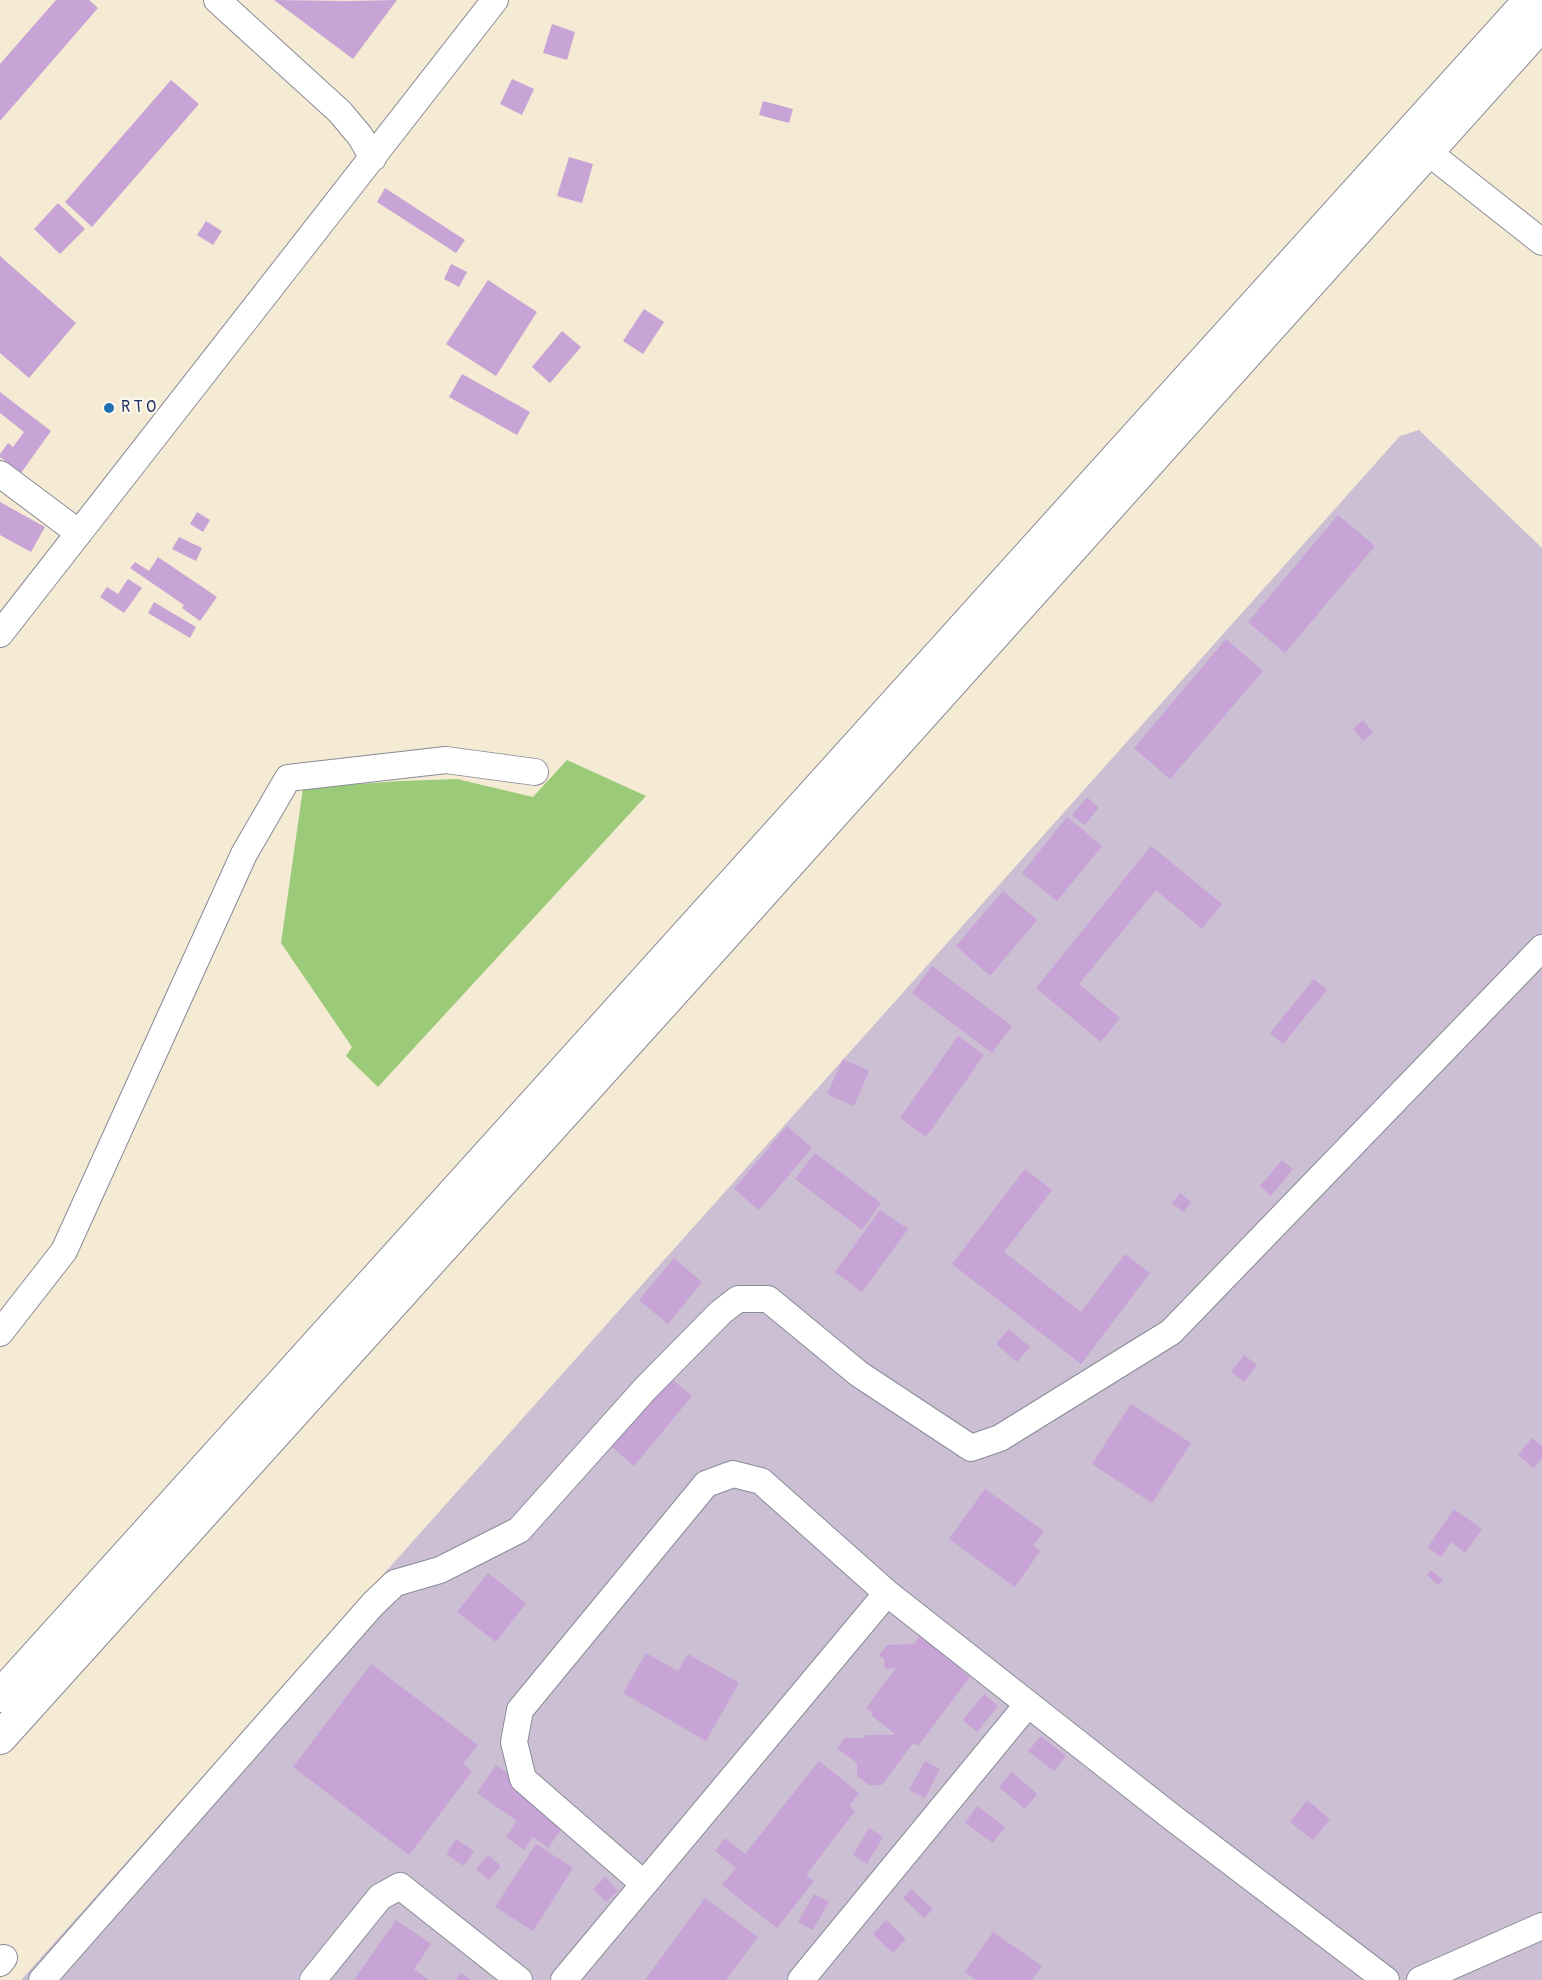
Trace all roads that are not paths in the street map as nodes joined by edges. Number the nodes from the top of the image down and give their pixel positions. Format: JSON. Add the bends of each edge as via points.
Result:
{"nodes":[{"id":1,"x":217,"y":0,"type":"edge"},
{"id":2,"x":495,"y":0,"type":"edge"},
{"id":3,"x":1530,"y":0,"type":"edge"},
{"id":4,"x":1542,"y":24,"type":"edge"},
{"id":5,"x":340,"y":112,"type":"junction"},
{"id":6,"x":398,"y":125,"type":"junction"},
{"id":7,"x":1420,"y":140,"type":"junction"},
{"id":8,"x":373,"y":158,"type":"junction"},
{"id":9,"x":1542,"y":242,"type":"edge"},
{"id":10,"x":0,"y":474,"type":"edge"},
{"id":11,"x":79,"y":533,"type":"junction"},
{"id":12,"x":0,"y":634,"type":"edge"},
{"id":13,"x":535,"y":772,"type":"dead end"},
{"id":14,"x":1537,"y":960,"type":"edge"},
{"id":15,"x":0,"y":1333,"type":"edge"},
{"id":16,"x":886,"y":1593,"type":"junction"},
{"id":17,"x":0,"y":1696,"type":"edge"},
{"id":18,"x":1028,"y":1704,"type":"junction"},
{"id":19,"x":0,"y":1738,"type":"edge"},
{"id":20,"x":644,"y":1884,"type":"junction"},
{"id":21,"x":1542,"y":1926,"type":"edge"},
{"id":22,"x":42,"y":1980,"type":"edge"},
{"id":23,"x":313,"y":1980,"type":"edge"},
{"id":24,"x":519,"y":1980,"type":"edge"},
{"id":25,"x":564,"y":1980,"type":"edge"},
{"id":26,"x":801,"y":1980,"type":"edge"},
{"id":27,"x":1386,"y":1980,"type":"edge"},
{"id":28,"x":1420,"y":1980,"type":"edge"}],
"edges":[{"from":1,"to":5,"type":"street"},
{"from":2,"to":6,"type":"street"},
{"from":3,"to":7,"type":"main road"},
{"from":4,"to":7,"type":"main road"},
{"from":5,"to":6,"type":"street","via":[[355,121]]},
{"from":5,"to":8,"type":"street"},
{"from":6,"to":8,"type":"street"},
{"from":7,"to":9,"type":"street"},
{"from":7,"to":17,"type":"main road"},
{"from":7,"to":19,"type":"main road","via":[[729,930]]},
{"from":8,"to":11,"type":"street"},
{"from":10,"to":11,"type":"street"},
{"from":11,"to":12,"type":"street"},
{"from":13,"to":15,"type":"street","via":[[447,760],[288,778],[244,854],[64,1251]]},
{"from":14,"to":22,"type":"street","via":[[1171,1332],[1000,1438],[971,1448],[859,1374],[768,1299],[738,1299],[645,1389],[519,1530],[440,1570],[395,1583]]},
{"from":16,"to":18,"type":"street"},
{"from":16,"to":20,"type":"street"},
{"from":16,"to":20,"type":"street","via":[[761,1481],[733,1474],[706,1484],[520,1710],[514,1742],[523,1779]]},
{"from":18,"to":26,"type":"street"},
{"from":18,"to":27,"type":"street"},
{"from":20,"to":25,"type":"street"},
{"from":21,"to":28,"type":"street"},
{"from":23,"to":24,"type":"street","via":[[380,1897],[400,1886]]}]}
